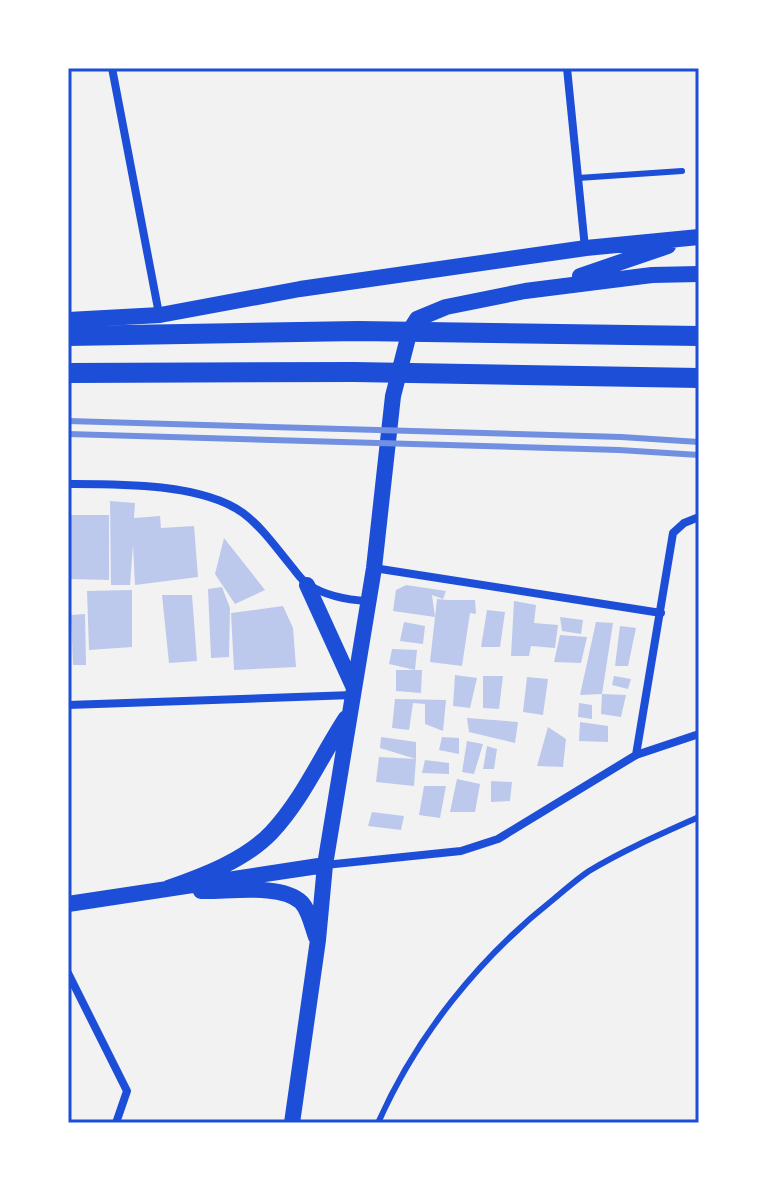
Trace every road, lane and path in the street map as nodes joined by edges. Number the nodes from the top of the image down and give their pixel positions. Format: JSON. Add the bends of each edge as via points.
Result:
{"nodes":[{"id":1,"x":112,"y":68,"type":"edge"},
{"id":2,"x":567,"y":68,"type":"edge"},
{"id":3,"x":682,"y":171,"type":"dead end"},
{"id":4,"x":578,"y":178,"type":"junction"},
{"id":5,"x":696,"y":237,"type":"edge"},
{"id":6,"x":586,"y":248,"type":"junction"},
{"id":7,"x":699,"y":274,"type":"edge"},
{"id":8,"x":541,"y":289,"type":"junction"},
{"id":9,"x":160,"y":315,"type":"junction"},
{"id":10,"x":68,"y":320,"type":"edge"},
{"id":11,"x":68,"y":336,"type":"edge"},
{"id":12,"x":699,"y":336,"type":"edge"},
{"id":13,"x":68,"y":373,"type":"edge"},
{"id":14,"x":699,"y":378,"type":"edge"},
{"id":15,"x":68,"y":484,"type":"edge"},
{"id":16,"x":699,"y":517,"type":"edge"},
{"id":17,"x":374,"y":568,"type":"junction"},
{"id":18,"x":307,"y":585,"type":"junction"},
{"id":19,"x":368,"y":601,"type":"junction"},
{"id":20,"x":661,"y":613,"type":"junction"},
{"id":21,"x":353,"y":691,"type":"junction"},
{"id":22,"x":68,"y":705,"type":"edge"},
{"id":23,"x":350,"y":713,"type":"junction"},
{"id":24,"x":699,"y":734,"type":"edge"},
{"id":25,"x":636,"y":755,"type":"junction"},
{"id":26,"x":699,"y":817,"type":"edge"},
{"id":27,"x":325,"y":865,"type":"junction"},
{"id":28,"x":168,"y":888,"type":"junction"},
{"id":29,"x":68,"y":904,"type":"edge"},
{"id":30,"x":318,"y":940,"type":"junction"},
{"id":31,"x":68,"y":973,"type":"edge"},
{"id":32,"x":116,"y":1123,"type":"edge"},
{"id":33,"x":292,"y":1123,"type":"edge"},
{"id":34,"x":378,"y":1123,"type":"edge"}],
"edges":[{"from":1,"to":9,"type":"street"},
{"from":2,"to":4,"type":"street"},
{"from":3,"to":4,"type":"lane"},
{"from":4,"to":6,"type":"street"},
{"from":5,"to":6,"type":"main road"},
{"from":5,"to":8,"type":"main road"},
{"from":6,"to":9,"type":"main road"},
{"from":7,"to":8,"type":"main road"},
{"from":8,"to":17,"type":"main road","via":[[446,307],[417,319],[410,330],[393,396]]},
{"from":9,"to":10,"type":"main road"},
{"from":11,"to":12,"type":"highway","via":[[358,331]]},
{"from":13,"to":14,"type":"highway"},
{"from":15,"to":18,"type":"street","via":[[138,484],[224,503],[261,529]]},
{"from":16,"to":20,"type":"street","via":[[673,533]]},
{"from":17,"to":19,"type":"main road"},
{"from":17,"to":20,"type":"street"},
{"from":18,"to":19,"type":"street"},
{"from":18,"to":21,"type":"main road"},
{"from":19,"to":21,"type":"main road"},
{"from":20,"to":25,"type":"street"},
{"from":21,"to":22,"type":"street"},
{"from":21,"to":23,"type":"main road"},
{"from":23,"to":27,"type":"main road"},
{"from":23,"to":28,"type":"main road","via":[[270,835],[211,872]]},
{"from":24,"to":25,"type":"street"},
{"from":25,"to":27,"type":"street","via":[[498,839],[461,851]]},
{"from":26,"to":34,"type":"lane","via":[[586,873],[523,923],[419,1044]]},
{"from":27,"to":28,"type":"main road"},
{"from":27,"to":30,"type":"main road"},
{"from":28,"to":29,"type":"main road"},
{"from":28,"to":30,"type":"main road","via":[[288,893],[303,904]]},
{"from":30,"to":33,"type":"main road"},
{"from":31,"to":32,"type":"street","via":[[127,1091]]}]}
